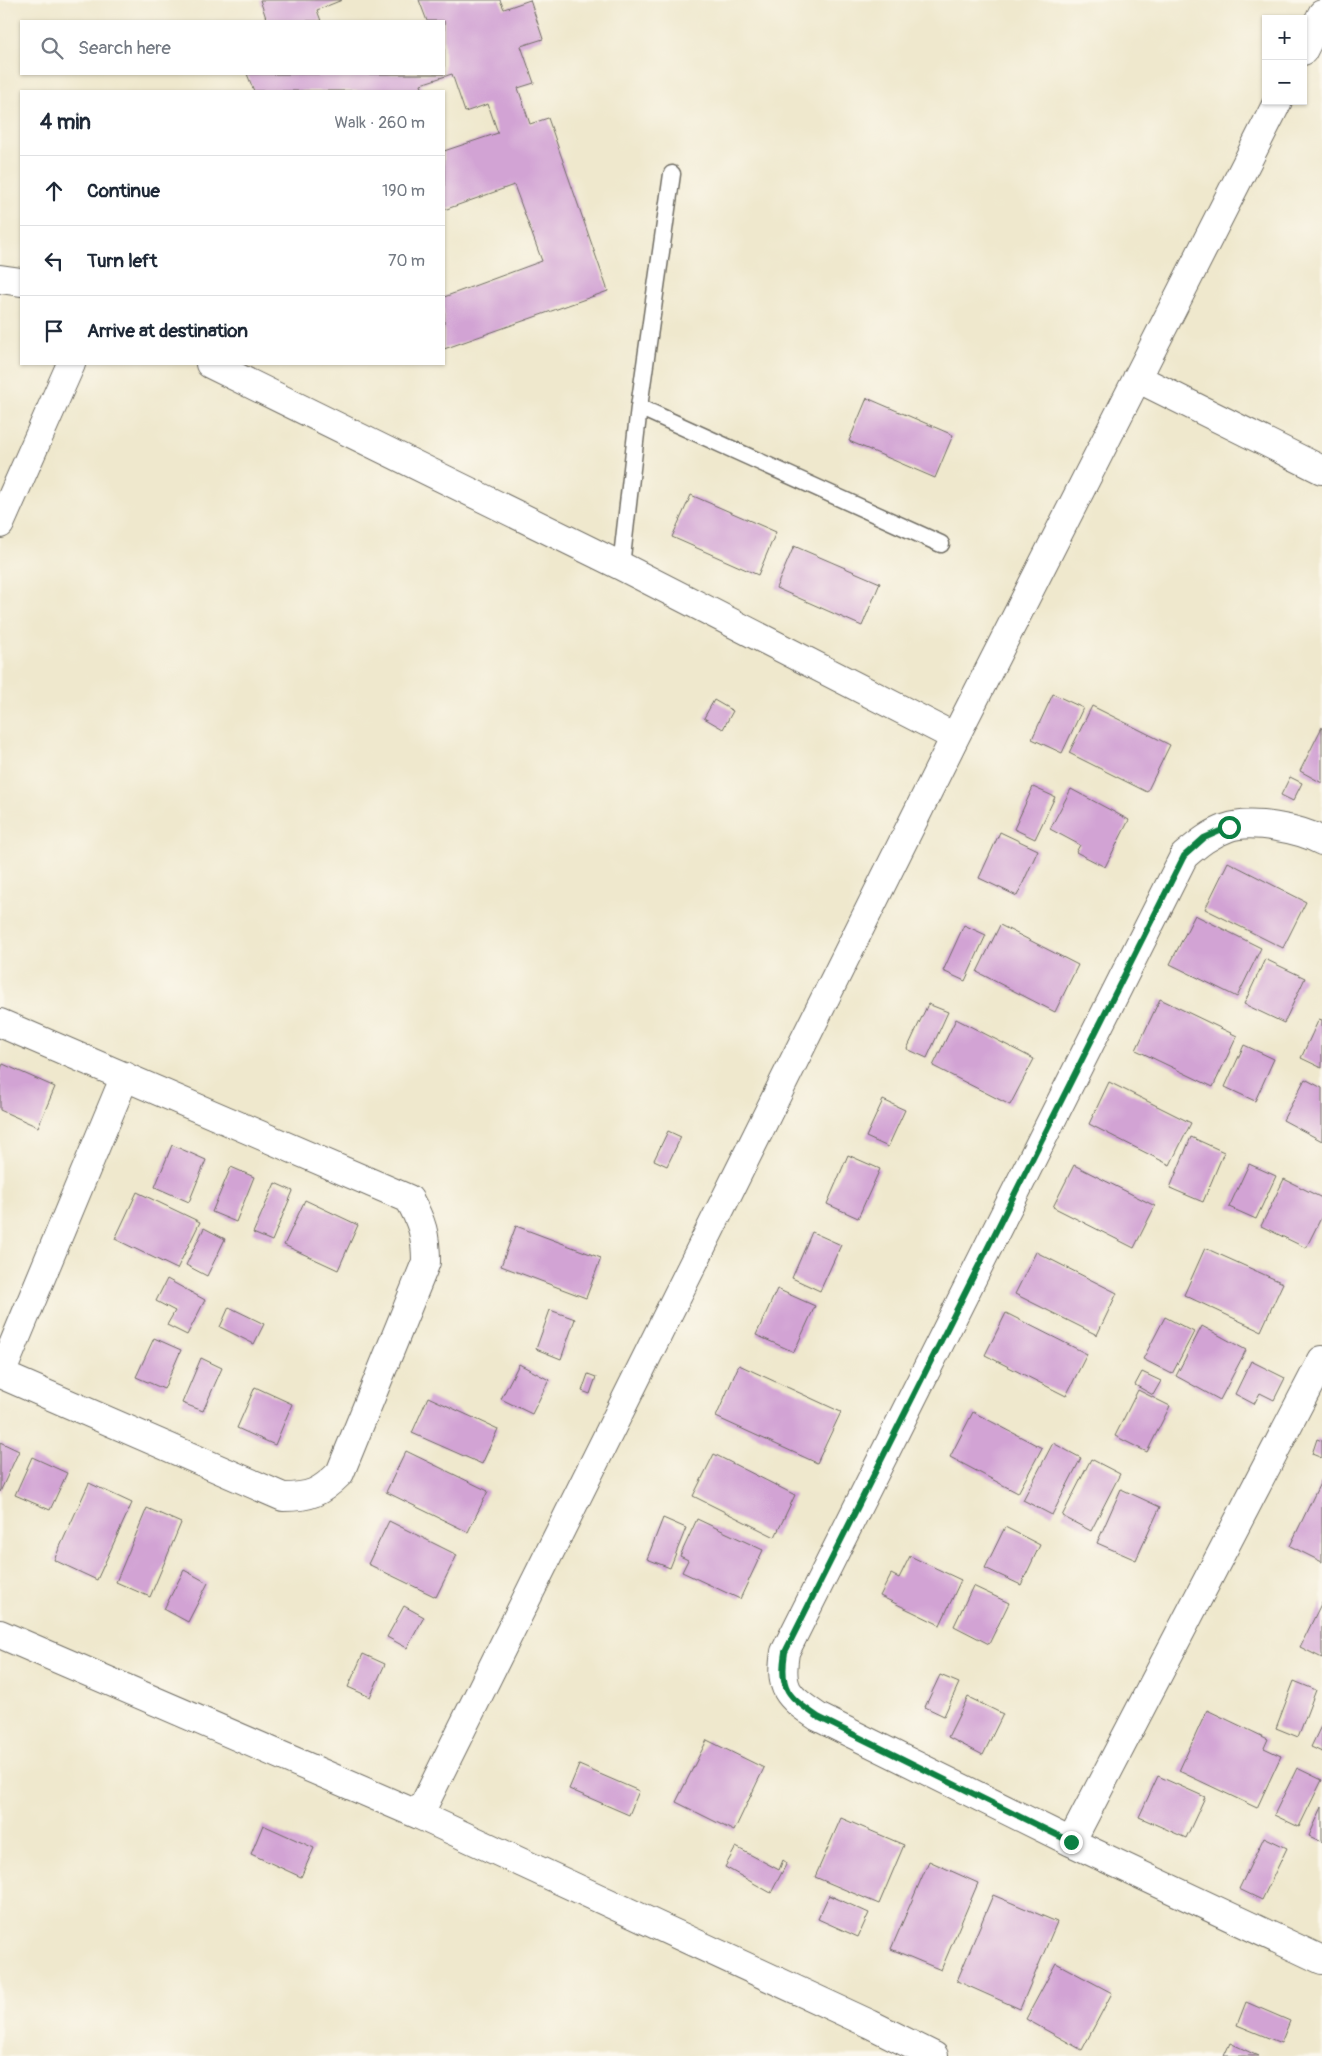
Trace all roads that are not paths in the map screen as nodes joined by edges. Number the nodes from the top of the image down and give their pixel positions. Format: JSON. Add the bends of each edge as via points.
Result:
{"nodes":[{"id":1,"x":1322,"y":14,"type":"edge"},
{"id":2,"x":1307,"y":43,"type":"edge"},
{"id":3,"x":1276,"y":105,"type":"edge"},
{"id":4,"x":672,"y":174,"type":"dead end"},
{"id":5,"x":0,"y":278,"type":"edge"},
{"id":6,"x":20,"y":282,"type":"edge"},
{"id":7,"x":71,"y":365,"type":"edge"},
{"id":8,"x":212,"y":365,"type":"edge"},
{"id":9,"x":1137,"y":378,"type":"junction"},
{"id":10,"x":640,"y":408,"type":"junction"},
{"id":11,"x":1322,"y":470,"type":"edge"},
{"id":12,"x":0,"y":524,"type":"edge"},
{"id":13,"x":941,"y":544,"type":"dead end"},
{"id":14,"x":621,"y":566,"type":"junction"},
{"id":15,"x":955,"y":737,"type":"junction"},
{"id":16,"x":1322,"y":841,"type":"edge"},
{"id":17,"x":0,"y":1023,"type":"edge"},
{"id":18,"x":124,"y":1076,"type":"junction"},
{"id":19,"x":1322,"y":1360,"type":"edge"},
{"id":20,"x":0,"y":1374,"type":"edge"},
{"id":21,"x":0,"y":1634,"type":"edge"},
{"id":22,"x":419,"y":1815,"type":"junction"},
{"id":23,"x":1071,"y":1842,"type":"junction"},
{"id":24,"x":1322,"y":1960,"type":"edge"},
{"id":25,"x":934,"y":2056,"type":"edge"}],
"edges":[{"from":1,"to":2,"type":"street"},
{"from":3,"to":9,"type":"street"},
{"from":4,"to":10,"type":"lane"},
{"from":5,"to":6,"type":"street"},
{"from":7,"to":12,"type":"street"},
{"from":8,"to":14,"type":"street"},
{"from":9,"to":11,"type":"street"},
{"from":9,"to":15,"type":"street"},
{"from":10,"to":13,"type":"lane"},
{"from":10,"to":14,"type":"lane"},
{"from":14,"to":15,"type":"street"},
{"from":15,"to":22,"type":"street"},
{"from":16,"to":23,"type":"street","via":[[1311,835],[1269,825],[1229,827],[1204,838],[1184,856],[785,1652],[782,1674],[787,1690],[799,1704],[818,1717]]},
{"from":17,"to":18,"type":"street"},
{"from":18,"to":20,"type":"street"},
{"from":18,"to":20,"type":"street","via":[[409,1199],[420,1219],[426,1240],[426,1262],[340,1474],[324,1490],[302,1497],[282,1497]]},
{"from":19,"to":23,"type":"street"},
{"from":21,"to":22,"type":"street"},
{"from":22,"to":25,"type":"street"},
{"from":23,"to":24,"type":"street"}]}
